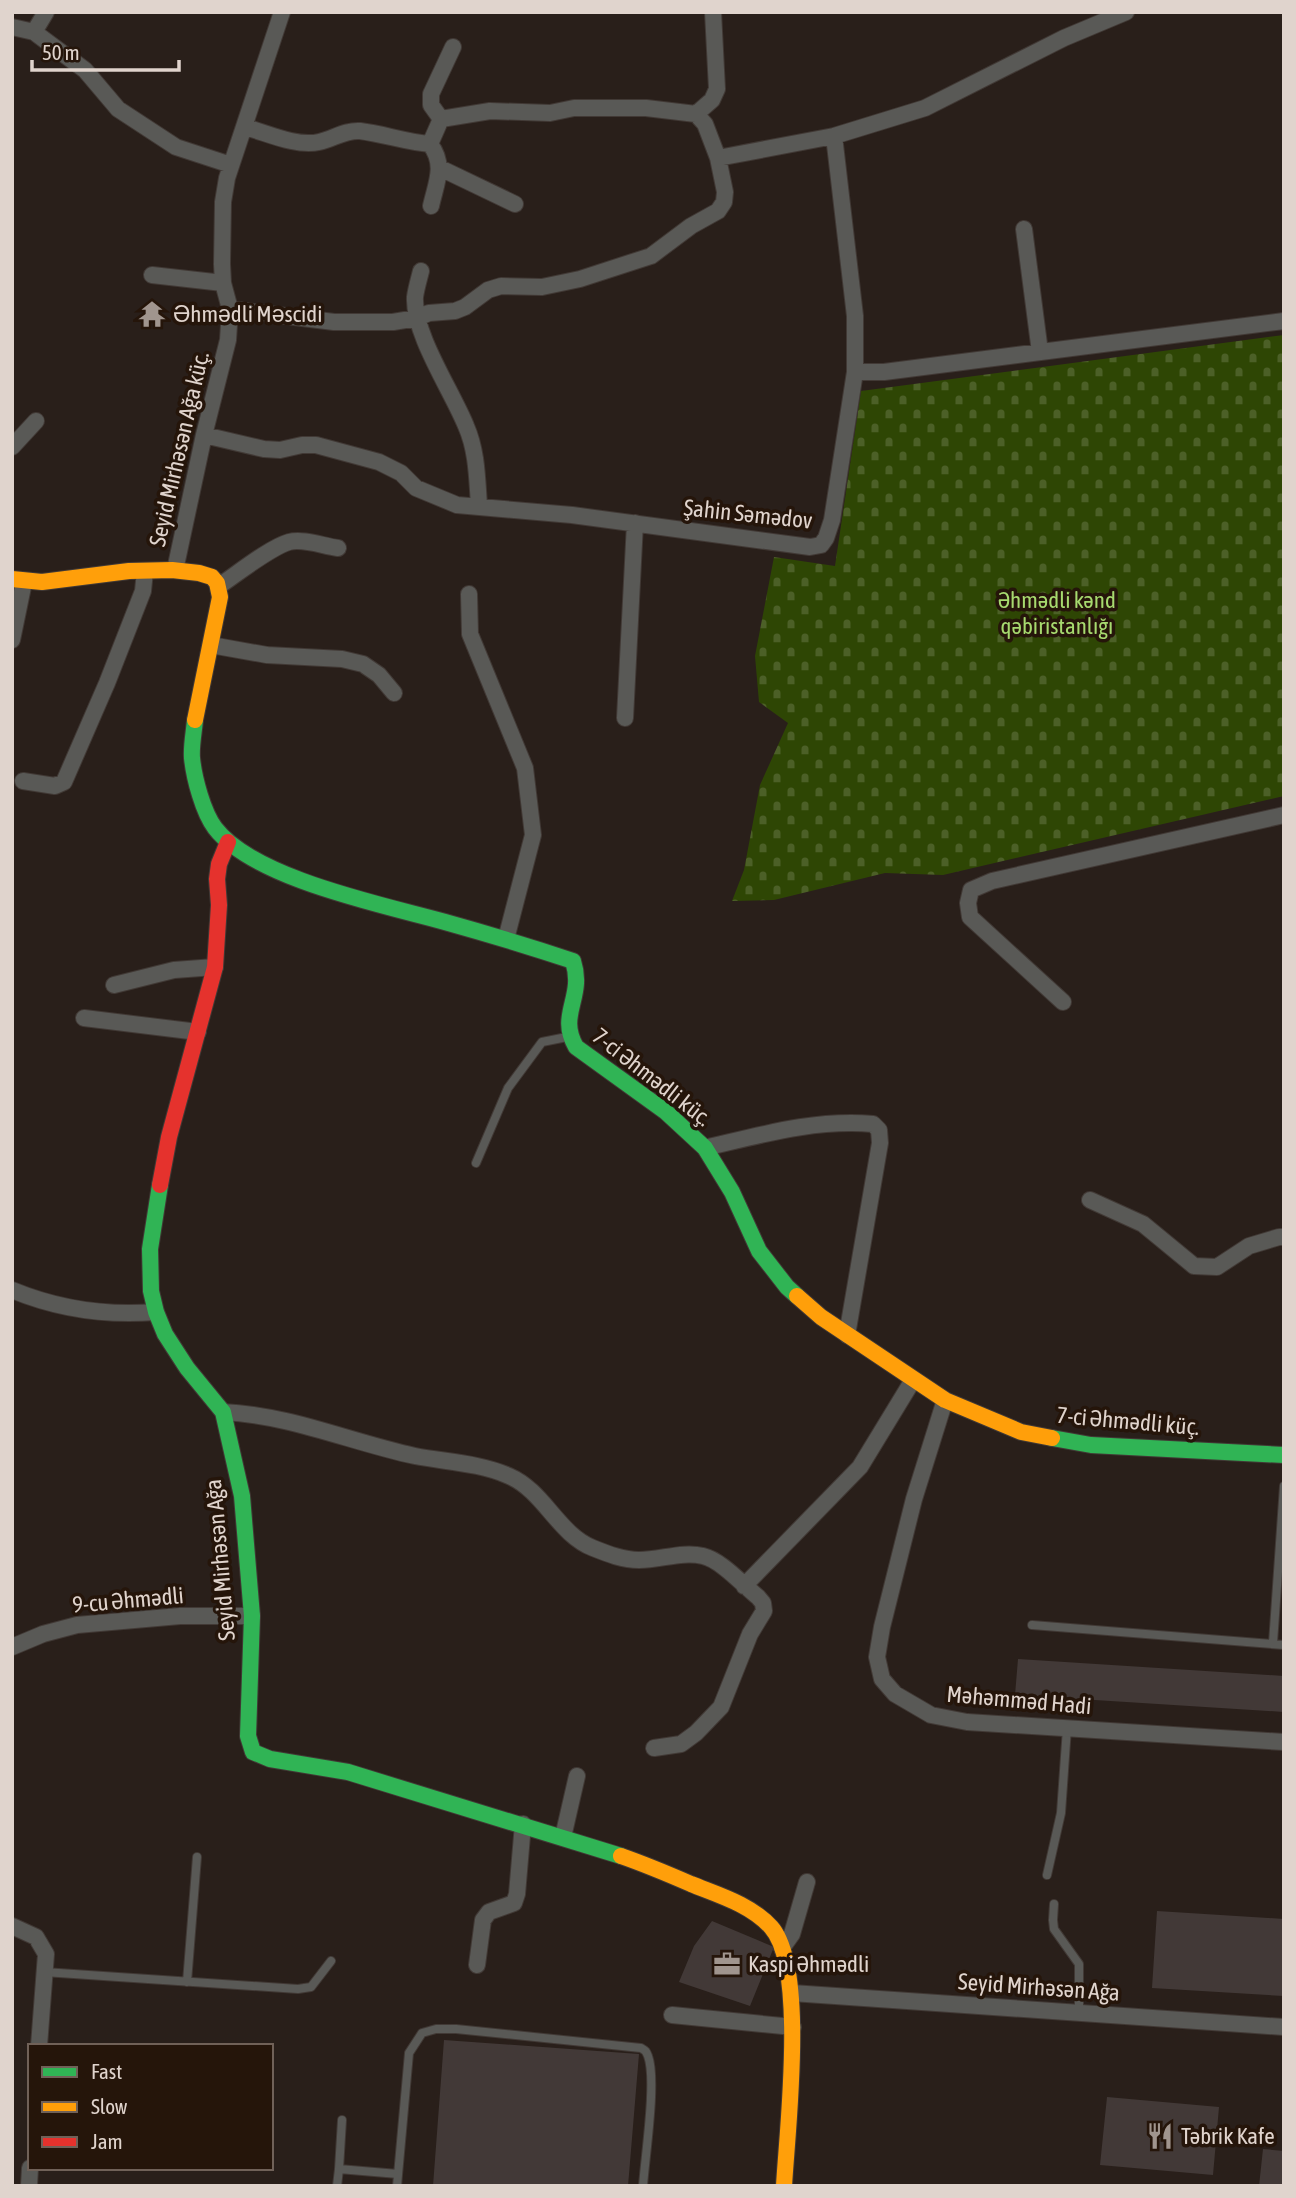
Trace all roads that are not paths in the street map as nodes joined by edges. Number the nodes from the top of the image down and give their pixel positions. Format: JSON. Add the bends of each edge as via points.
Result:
{"nodes":[{"id":1,"x":46,"y":12,"type":"edge"},
{"id":2,"x":282,"y":12,"type":"edge"},
{"id":3,"x":713,"y":12,"type":"edge"},
{"id":4,"x":1126,"y":12,"type":"edge"},
{"id":5,"x":12,"y":27,"type":"edge"},
{"id":6,"x":34,"y":32,"type":"junction"},
{"id":7,"x":453,"y":47,"type":"dead end"},
{"id":8,"x":696,"y":114,"type":"junction"},
{"id":9,"x":441,"y":119,"type":"junction"},
{"id":10,"x":245,"y":127,"type":"junction"},
{"id":11,"x":834,"y":136,"type":"junction"},
{"id":12,"x":430,"y":144,"type":"junction"},
{"id":13,"x":718,"y":158,"type":"junction"},
{"id":14,"x":231,"y":165,"type":"junction"},
{"id":15,"x":440,"y":168,"type":"junction"},
{"id":16,"x":515,"y":204,"type":"dead end"},
{"id":17,"x":431,"y":206,"type":"dead end"},
{"id":18,"x":1024,"y":229,"type":"dead end"},
{"id":19,"x":421,"y":271,"type":"dead end"},
{"id":20,"x":152,"y":275,"type":"dead end"},
{"id":21,"x":223,"y":283,"type":"junction"},
{"id":22,"x":230,"y":309,"type":"junction"},
{"id":23,"x":417,"y":318,"type":"junction"},
{"id":24,"x":1284,"y":321,"type":"edge"},
{"id":25,"x":1040,"y":352,"type":"junction"},
{"id":26,"x":855,"y":372,"type":"junction"},
{"id":27,"x":36,"y":421,"type":"dead end"},
{"id":28,"x":204,"y":435,"type":"junction"},
{"id":29,"x":12,"y":447,"type":"edge"},
{"id":30,"x":479,"y":505,"type":"junction"},
{"id":31,"x":635,"y":523,"type":"junction"},
{"id":32,"x":338,"y":548,"type":"dead end"},
{"id":33,"x":175,"y":570,"type":"junction"},
{"id":34,"x":145,"y":571,"type":"junction"},
{"id":35,"x":18,"y":581,"type":"edge"},
{"id":36,"x":219,"y":586,"type":"junction"},
{"id":37,"x":469,"y":594,"type":"dead end"},
{"id":38,"x":12,"y":640,"type":"edge"},
{"id":39,"x":211,"y":645,"type":"junction"},
{"id":40,"x":394,"y":692,"type":"dead end"},
{"id":41,"x":625,"y":718,"type":"dead end"},
{"id":42,"x":23,"y":781,"type":"dead end"},
{"id":43,"x":1284,"y":815,"type":"edge"},
{"id":44,"x":228,"y":842,"type":"junction"},
{"id":45,"x":506,"y":939,"type":"junction"},
{"id":46,"x":215,"y":967,"type":"junction"},
{"id":47,"x":114,"y":985,"type":"dead end"},
{"id":48,"x":1063,"y":1002,"type":"dead end"},
{"id":49,"x":84,"y":1018,"type":"dead end"},
{"id":50,"x":198,"y":1032,"type":"junction"},
{"id":51,"x":567,"y":1037,"type":"junction"},
{"id":52,"x":705,"y":1148,"type":"junction"},
{"id":53,"x":476,"y":1163,"type":"dead end"},
{"id":54,"x":1090,"y":1200,"type":"dead end"},
{"id":55,"x":1284,"y":1237,"type":"edge"},
{"id":56,"x":12,"y":1290,"type":"edge"},
{"id":57,"x":156,"y":1312,"type":"junction"},
{"id":58,"x":847,"y":1335,"type":"junction"},
{"id":59,"x":913,"y":1380,"type":"junction"},
{"id":60,"x":945,"y":1400,"type":"junction"},
{"id":61,"x":223,"y":1412,"type":"junction"},
{"id":62,"x":1284,"y":1455,"type":"edge"},
{"id":63,"x":1284,"y":1486,"type":"edge"},
{"id":64,"x":744,"y":1586,"type":"junction"},
{"id":65,"x":252,"y":1616,"type":"junction"},
{"id":66,"x":1032,"y":1625,"type":"dead end"},
{"id":67,"x":1273,"y":1643,"type":"junction"},
{"id":68,"x":1284,"y":1645,"type":"edge"},
{"id":69,"x":12,"y":1647,"type":"edge"},
{"id":70,"x":1067,"y":1728,"type":"junction"},
{"id":71,"x":1284,"y":1742,"type":"edge"},
{"id":72,"x":654,"y":1748,"type":"dead end"},
{"id":73,"x":577,"y":1776,"type":"dead end"},
{"id":74,"x":523,"y":1824,"type":"junction"},
{"id":75,"x":563,"y":1837,"type":"junction"},
{"id":76,"x":197,"y":1857,"type":"dead end"},
{"id":77,"x":1047,"y":1875,"type":"dead end"},
{"id":78,"x":807,"y":1882,"type":"dead end"},
{"id":79,"x":1054,"y":1903,"type":"dead end"},
{"id":80,"x":12,"y":1926,"type":"edge"},
{"id":81,"x":782,"y":1948,"type":"junction"},
{"id":82,"x":331,"y":1961,"type":"dead end"},
{"id":83,"x":477,"y":1965,"type":"dead end"},
{"id":84,"x":44,"y":1972,"type":"junction"},
{"id":85,"x":187,"y":1982,"type":"junction"},
{"id":86,"x":792,"y":1993,"type":"junction"},
{"id":87,"x":1079,"y":2012,"type":"junction"},
{"id":88,"x":673,"y":2015,"type":"dead end"},
{"id":89,"x":793,"y":2027,"type":"junction"},
{"id":90,"x":1284,"y":2027,"type":"edge"},
{"id":91,"x":39,"y":2044,"type":"edge"},
{"id":92,"x":342,"y":2120,"type":"dead end"},
{"id":93,"x":339,"y":2169,"type":"junction"},
{"id":94,"x":398,"y":2174,"type":"junction"},
{"id":95,"x":337,"y":2186,"type":"edge"},
{"id":96,"x":397,"y":2186,"type":"edge"},
{"id":97,"x":643,"y":2186,"type":"edge"},
{"id":98,"x":784,"y":2186,"type":"edge"}],
"edges":[{"from":1,"to":6,"type":"street"},
{"from":2,"to":10,"type":"street","name":"Seyid Mirhəsən Ağa küç."},
{"from":3,"to":8,"type":"street","via":[[717,89]]},
{"from":4,"to":11,"type":"street","via":[[925,108]]},
{"from":5,"to":6,"type":"street"},
{"from":6,"to":14,"type":"street","via":[[85,70],[118,109],[176,147]]},
{"from":7,"to":9,"type":"street","via":[[431,94],[431,105]]},
{"from":8,"to":9,"type":"street","via":[[646,108],[574,108],[550,113],[490,111]]},
{"from":8,"to":13,"type":"street","via":[[705,124]]},
{"from":9,"to":12,"type":"street"},
{"from":10,"to":12,"type":"street","via":[[301,143],[361,131]]},
{"from":10,"to":14,"type":"street","name":"Seyid Mirhəsən Ağa küç."},
{"from":11,"to":13,"type":"street"},
{"from":11,"to":26,"type":"street","via":[[855,316]]},
{"from":12,"to":15,"type":"street","via":[[438,154]]},
{"from":13,"to":23,"type":"street","via":[[726,192],[718,211],[651,256],[542,287],[501,286],[455,311]]},
{"from":14,"to":21,"type":"street","name":"Seyid Mirhəsən Ağa küç.","via":[[223,202]]},
{"from":15,"to":16,"type":"street"},
{"from":15,"to":17,"type":"street"},
{"from":18,"to":25,"type":"street"},
{"from":19,"to":23,"type":"street","via":[[415,297]]},
{"from":20,"to":21,"type":"street"},
{"from":21,"to":22,"type":"street","name":"Seyid Mirhəsən Ağa küç."},
{"from":22,"to":23,"type":"street","via":[[334,322],[393,323]]},
{"from":22,"to":28,"type":"street","name":"Seyid Mirhəsən Ağa küç.","via":[[228,340]]},
{"from":23,"to":30,"type":"street","via":[[474,449]]},
{"from":24,"to":25,"type":"street"},
{"from":25,"to":26,"type":"street"},
{"from":26,"to":31,"type":"street","name":"Şahin Səmədov","via":[[832,520],[821,545]]},
{"from":27,"to":29,"type":"street"},
{"from":28,"to":30,"type":"street","name":"Şahin Səmədov","via":[[264,449],[316,444],[379,462],[401,473],[416,488],[457,505]]},
{"from":28,"to":33,"type":"street","name":"Seyid Mirhəsən Ağa küç."},
{"from":30,"to":31,"type":"street","name":"Şahin Səmədov"},
{"from":31,"to":41,"type":"street"},
{"from":32,"to":36,"type":"street","via":[[290,541]]},
{"from":33,"to":34,"type":"street"},
{"from":33,"to":36,"type":"street","via":[[200,573]]},
{"from":34,"to":35,"type":"street","via":[[43,583]]},
{"from":34,"to":42,"type":"street","via":[[143,591],[64,782],[55,786]]},
{"from":35,"to":38,"type":"street"},
{"from":36,"to":39,"type":"street"},
{"from":37,"to":45,"type":"street","via":[[470,634],[525,768],[533,835]]},
{"from":39,"to":40,"type":"street","via":[[363,664]]},
{"from":39,"to":44,"type":"street","via":[[192,757],[203,805]]},
{"from":43,"to":48,"type":"street","via":[[992,881],[971,890],[970,917]]},
{"from":44,"to":45,"type":"street","name":"7-ci Əhmədli küç.","via":[[312,885]]},
{"from":44,"to":46,"type":"street","name":"Seyid Mirhəsən Ağa","via":[[217,879]]},
{"from":45,"to":51,"type":"street","name":"7-ci Əhmədli küç.","via":[[573,961],[579,982]]},
{"from":46,"to":47,"type":"street","via":[[174,970]]},
{"from":46,"to":50,"type":"street","name":"Seyid Mirhəsən Ağa"},
{"from":49,"to":50,"type":"street"},
{"from":50,"to":57,"type":"street","name":"Seyid Mirhəsən Ağa","via":[[169,1137],[150,1249]]},
{"from":51,"to":52,"type":"street","name":"7-ci Əhmədli küç.","via":[[666,1112]]},
{"from":51,"to":53,"type":"lane","via":[[542,1042],[508,1088]]},
{"from":52,"to":58,"type":"street","name":"7-ci Əhmədli küç.","via":[[759,1251],[787,1287]]},
{"from":52,"to":58,"type":"street","via":[[844,1121],[873,1124],[879,1130]]},
{"from":54,"to":55,"type":"street","via":[[1143,1224],[1194,1266],[1217,1267],[1250,1247]]},
{"from":56,"to":57,"type":"street","via":[[84,1311]]},
{"from":57,"to":61,"type":"street","name":"Seyid Mirhəsən Ağa","via":[[187,1368]]},
{"from":58,"to":59,"type":"street","name":"7-ci Əhmədli küç."},
{"from":59,"to":60,"type":"street","name":"7-ci Əhmədli küç."},
{"from":59,"to":64,"type":"street","via":[[860,1467]]},
{"from":60,"to":62,"type":"street","name":"7-ci Əhmədli küç.","via":[[1021,1432],[1091,1445]]},
{"from":60,"to":70,"type":"street","name":"Məhəmməd Hadi","via":[[881,1628],[877,1657],[881,1679],[895,1694],[931,1715]]},
{"from":61,"to":64,"type":"street","via":[[251,1413],[320,1428],[510,1476],[590,1547],[639,1560],[704,1556]]},
{"from":61,"to":65,"type":"street","name":"Seyid Mirhəsən Ağa","via":[[242,1496]]},
{"from":63,"to":67,"type":"lane"},
{"from":64,"to":72,"type":"street","via":[[758,1597],[764,1611],[721,1707],[681,1744]]},
{"from":65,"to":69,"type":"street","name":"9-cu Əhmədli","via":[[180,1616],[76,1625]]},
{"from":65,"to":74,"type":"street","name":"Seyid Mirhəsən Ağa","via":[[248,1736],[253,1752],[348,1772]]},
{"from":66,"to":67,"type":"lane"},
{"from":67,"to":68,"type":"lane"},
{"from":70,"to":71,"type":"street","name":"Məhəmməd Hadi"},
{"from":70,"to":77,"type":"lane","via":[[1061,1813]]},
{"from":73,"to":75,"type":"street"},
{"from":74,"to":75,"type":"street","name":"Seyid Mirhəsən Ağa"},
{"from":74,"to":83,"type":"street","via":[[517,1894],[514,1903],[489,1912],[483,1920]]},
{"from":75,"to":81,"type":"street","name":"Seyid Mirhəsən Ağa","via":[[739,1904],[772,1929]]},
{"from":76,"to":85,"type":"lane"},
{"from":78,"to":81,"type":"street","via":[[792,1934]]},
{"from":79,"to":87,"type":"lane","via":[[1055,1929],[1079,1964]]},
{"from":80,"to":84,"type":"street","via":[[36,1937],[46,1954]]},
{"from":81,"to":86,"type":"street","name":"Seyid Mirhəsən Ağa"},
{"from":82,"to":85,"type":"lane","via":[[311,1987],[298,1989]]},
{"from":84,"to":85,"type":"lane"},
{"from":84,"to":91,"type":"street"},
{"from":86,"to":87,"type":"street","name":"Seyid Mirhəsən Ağa"},
{"from":86,"to":89,"type":"street","name":"Seyid Mirhəsən Ağa"},
{"from":87,"to":90,"type":"street","name":"Seyid Mirhəsən Ağa"},
{"from":88,"to":89,"type":"street"},
{"from":89,"to":98,"type":"street","name":"Seyid Mirhəsən Ağa"},
{"from":92,"to":93,"type":"lane"},
{"from":93,"to":94,"type":"lane"},
{"from":93,"to":95,"type":"lane"},
{"from":94,"to":96,"type":"lane"},
{"from":94,"to":97,"type":"lane","via":[[409,2053],[422,2033],[456,2029],[641,2048],[647,2053],[651,2091]]}]}
